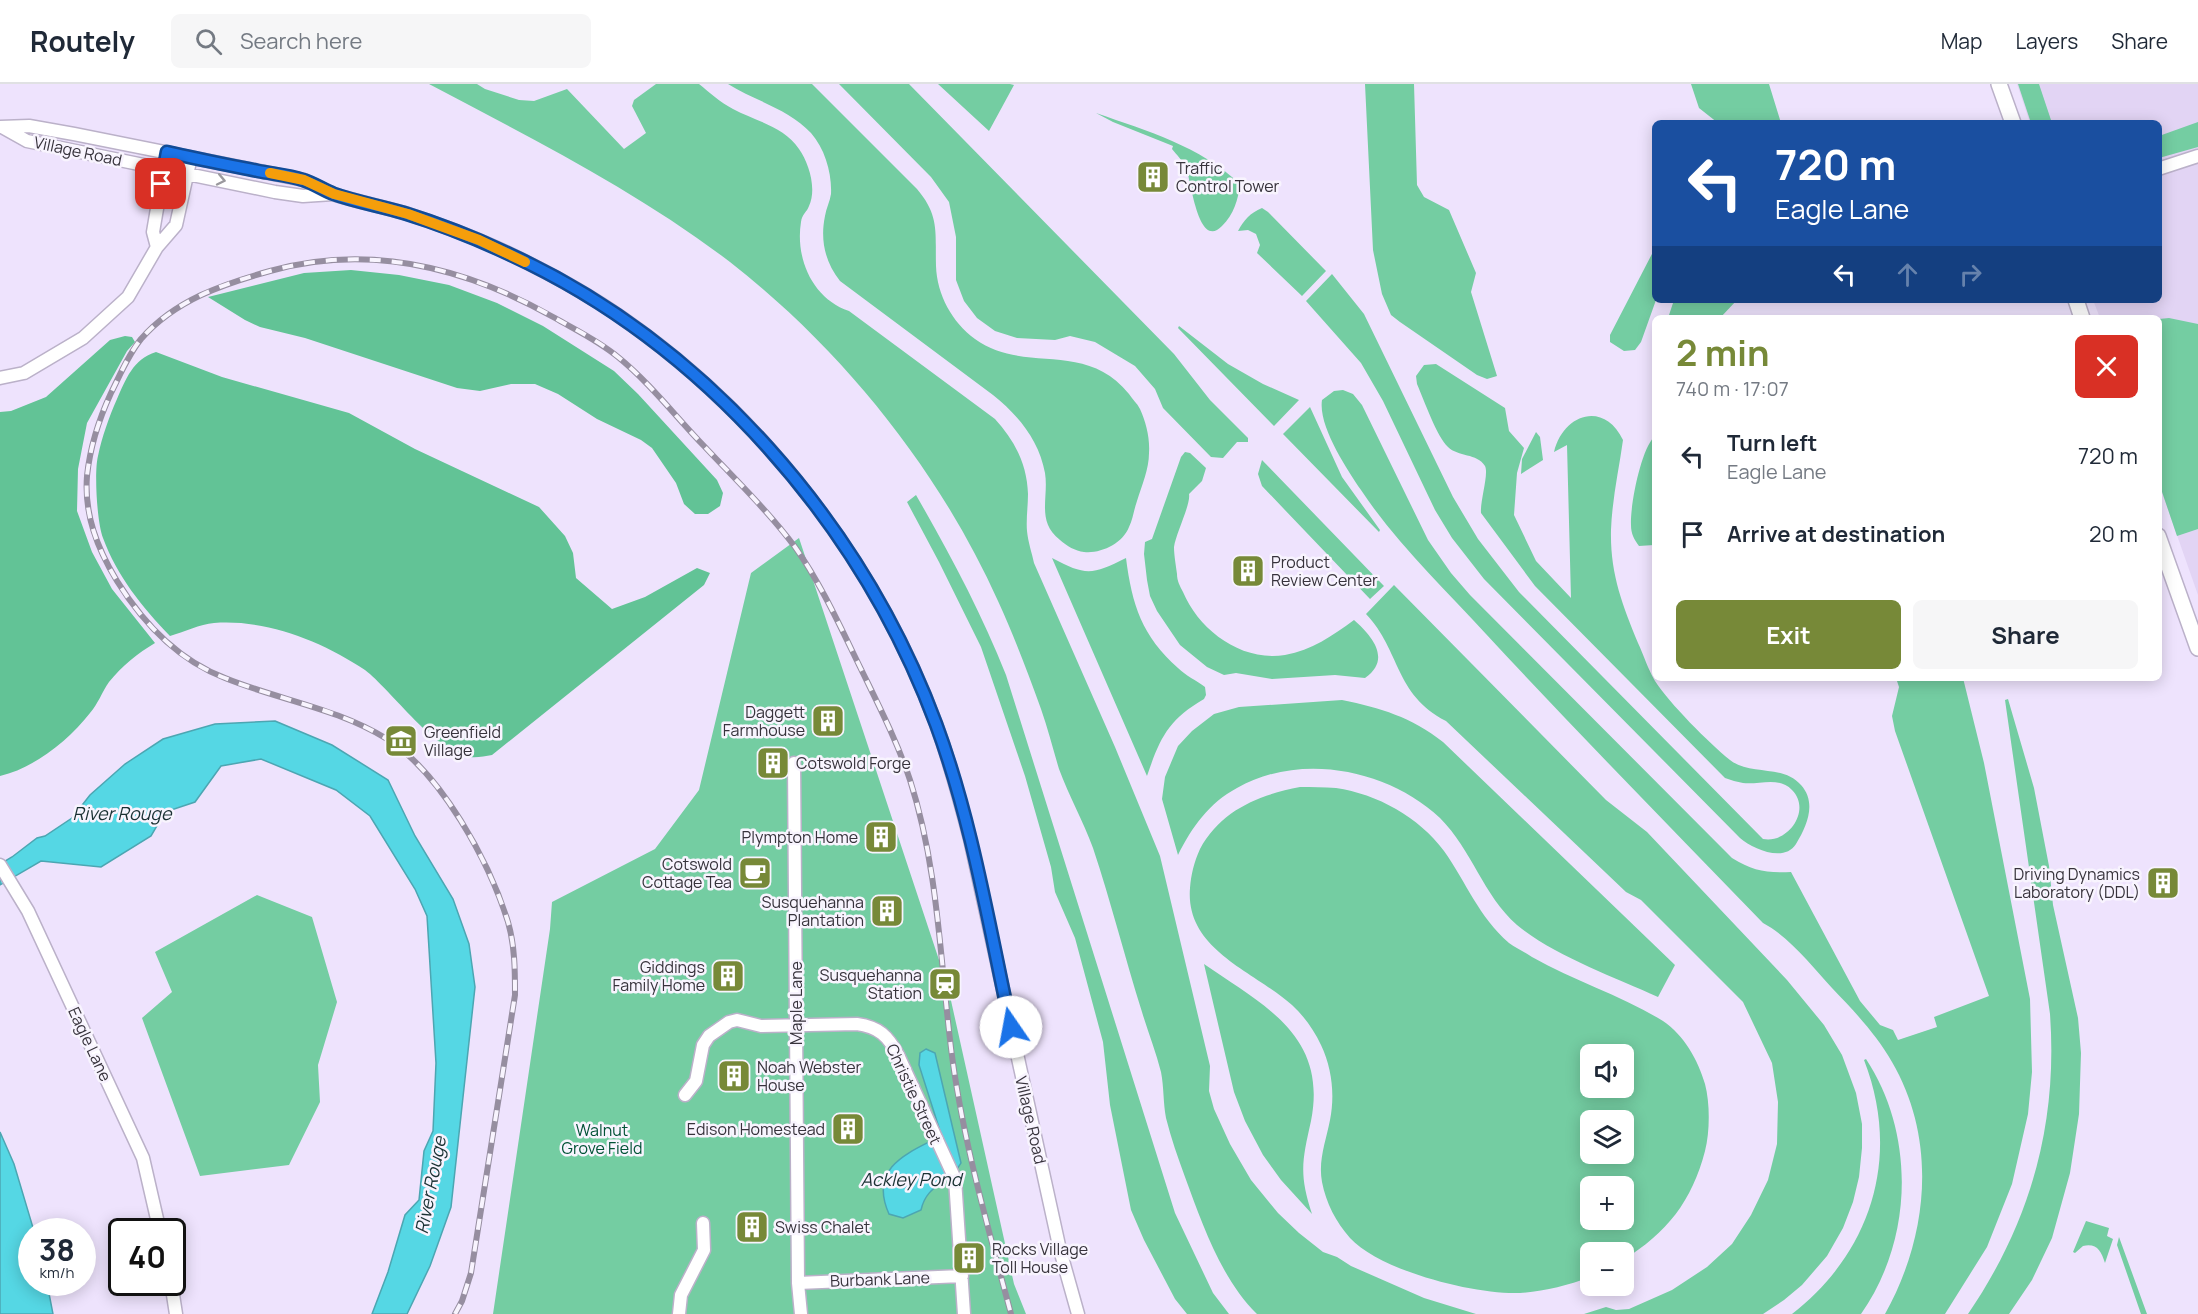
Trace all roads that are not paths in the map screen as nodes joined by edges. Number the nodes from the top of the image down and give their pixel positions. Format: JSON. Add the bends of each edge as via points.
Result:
{"nodes":[{"id":1,"x":1999,"y":84,"type":"edge"},
{"id":2,"x":2012,"y":120,"type":"edge"},
{"id":3,"x":1,"y":127,"type":"edge"},
{"id":4,"x":167,"y":152,"type":"junction"},
{"id":5,"x":2198,"y":156,"type":"edge"},
{"id":6,"x":190,"y":157,"type":"junction"},
{"id":7,"x":164,"y":168,"type":"junction"},
{"id":8,"x":2162,"y":168,"type":"edge"},
{"id":9,"x":187,"y":173,"type":"junction"},
{"id":10,"x":334,"y":194,"type":"junction"},
{"id":11,"x":156,"y":247,"type":"junction"},
{"id":12,"x":0,"y":378,"type":"edge"},
{"id":13,"x":2162,"y":547,"type":"edge"},
{"id":14,"x":2198,"y":648,"type":"edge"},
{"id":15,"x":794,"y":763,"type":"dead end"},
{"id":16,"x":0,"y":865,"type":"edge"},
{"id":17,"x":796,"y":1025,"type":"junction"},
{"id":18,"x":685,"y":1095,"type":"dead end"},
{"id":19,"x":157,"y":1218,"type":"edge"},
{"id":20,"x":703,"y":1223,"type":"dead end"},
{"id":21,"x":962,"y":1276,"type":"junction"},
{"id":22,"x":798,"y":1283,"type":"junction"},
{"id":23,"x":173,"y":1296,"type":"edge"},
{"id":24,"x":176,"y":1314,"type":"edge"},
{"id":25,"x":679,"y":1314,"type":"edge"},
{"id":26,"x":801,"y":1314,"type":"edge"},
{"id":27,"x":964,"y":1314,"type":"edge"},
{"id":28,"x":1078,"y":1314,"type":"edge"}],
"edges":[{"from":1,"to":2,"type":"main road"},
{"from":3,"to":4,"type":"street","name":"Village Road","via":[[29,126]]},
{"from":3,"to":7,"type":"street","name":"Village Road","via":[[27,141]]},
{"from":4,"to":6,"type":"street","name":"Village Road"},
{"from":4,"to":7,"type":"street"},
{"from":5,"to":8,"type":"street"},
{"from":6,"to":9,"type":"street"},
{"from":6,"to":10,"type":"street","name":"Village Road","via":[[304,180]]},
{"from":7,"to":9,"type":"street","name":"Village Road"},
{"from":7,"to":11,"type":"street","via":[[153,232]]},
{"from":9,"to":10,"type":"street","name":"Village Road","one_way":true,"via":[[303,196]]},
{"from":9,"to":11,"type":"street","via":[[176,225]]},
{"from":10,"to":28,"type":"street","name":"Village Road","via":[[408,214],[479,240],[551,275],[621,318],[694,374],[754,434],[799,484],[845,547],[905,652],[936,724],[956,785],[1060,1250]]},
{"from":11,"to":12,"type":"street","via":[[128,297],[83,338],[24,373]]},
{"from":13,"to":14,"type":"main road"},
{"from":15,"to":17,"type":"street","name":"Maple Lane"},
{"from":16,"to":19,"type":"street","name":"Eagle Lane","via":[[28,911],[143,1158]]},
{"from":17,"to":18,"type":"street","name":"Christie Street","via":[[761,1026],[737,1020],[718,1028],[703,1045],[696,1081]]},
{"from":17,"to":21,"type":"street","name":"Christie Street","via":[[869,1026],[881,1031],[893,1045],[955,1179]]},
{"from":17,"to":22,"type":"street","name":"Maple Lane"},
{"from":20,"to":25,"type":"street","via":[[704,1250],[681,1295]]},
{"from":21,"to":22,"type":"street","name":"Burbank Lane"},
{"from":21,"to":27,"type":"street","name":"Christie Street"},
{"from":22,"to":26,"type":"street","name":"Maple Lane"},
{"from":23,"to":24,"type":"street"}]}
